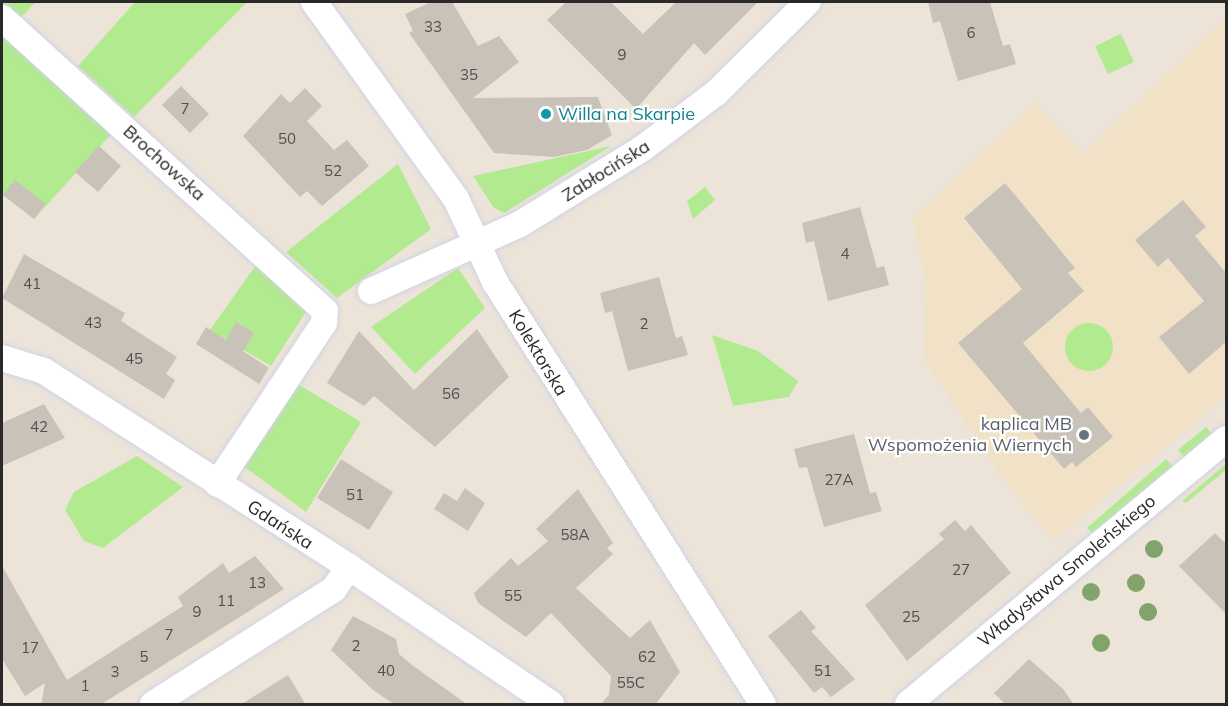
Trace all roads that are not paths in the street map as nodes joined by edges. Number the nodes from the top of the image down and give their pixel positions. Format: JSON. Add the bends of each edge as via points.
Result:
{"nodes":[{"id":1,"x":314,"y":2,"type":"edge"},
{"id":2,"x":808,"y":2,"type":"edge"},
{"id":3,"x":2,"y":18,"type":"edge"},
{"id":4,"x":477,"y":243,"type":"junction"},
{"id":5,"x":371,"y":291,"type":"dead end"},
{"id":6,"x":2,"y":358,"type":"edge"},
{"id":7,"x":1227,"y":439,"type":"edge"},
{"id":8,"x":217,"y":484,"type":"junction"},
{"id":9,"x":349,"y":567,"type":"junction"},
{"id":10,"x":153,"y":705,"type":"edge"},
{"id":11,"x":551,"y":705,"type":"edge"},
{"id":12,"x":764,"y":705,"type":"edge"},
{"id":13,"x":908,"y":705,"type":"edge"}],
"edges":[{"from":1,"to":4,"type":"street","name":"Kolektorska","via":[[456,199]]},
{"from":2,"to":4,"type":"street","name":"Zabłocińska","via":[[675,126],[520,224]]},
{"from":3,"to":8,"type":"street","name":"Brochowska","via":[[325,311],[324,323]]},
{"from":4,"to":5,"type":"street","name":"Zabłocińska"},
{"from":4,"to":12,"type":"street","name":"Kolektorska","via":[[559,387],[618,469]]},
{"from":6,"to":8,"type":"street","name":"Gdańska","via":[[44,371]]},
{"from":7,"to":13,"type":"street","name":"Władysława Smoleńskiego"},
{"from":8,"to":9,"type":"street","name":"Gdańska"},
{"from":9,"to":10,"type":"street","via":[[334,589]]},
{"from":9,"to":11,"type":"street","name":"Gdańska"}]}
